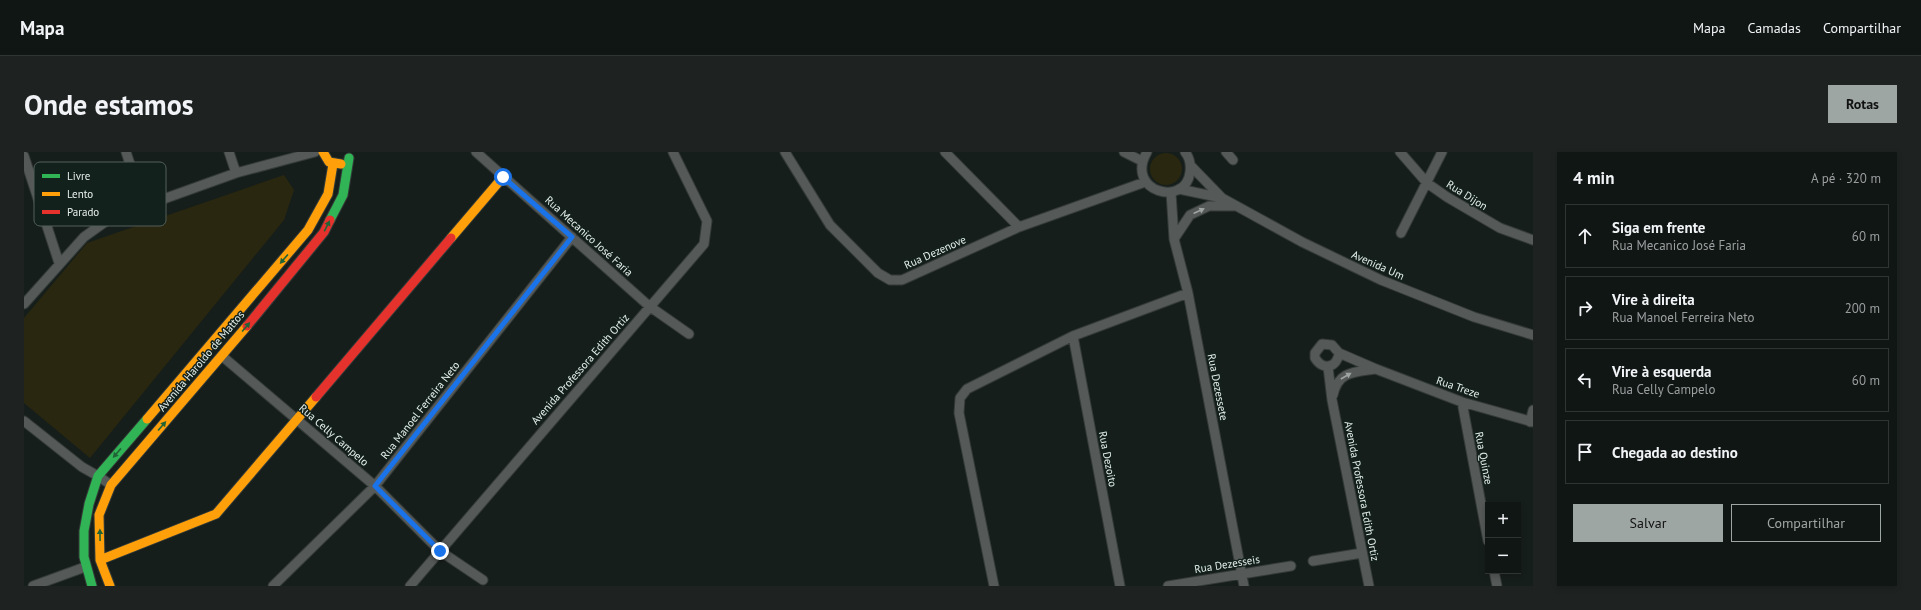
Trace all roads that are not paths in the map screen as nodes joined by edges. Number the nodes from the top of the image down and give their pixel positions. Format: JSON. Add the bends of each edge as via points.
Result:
{"nodes":[{"id":1,"x":126,"y":152,"type":"edge"},
{"id":2,"x":229,"y":152,"type":"edge"},
{"id":3,"x":315,"y":152,"type":"edge"},
{"id":4,"x":323,"y":152,"type":"edge"},
{"id":5,"x":476,"y":152,"type":"edge"},
{"id":6,"x":673,"y":152,"type":"edge"},
{"id":7,"x":785,"y":152,"type":"edge"},
{"id":8,"x":944,"y":152,"type":"edge"},
{"id":9,"x":1124,"y":152,"type":"edge"},
{"id":10,"x":1147,"y":152,"type":"edge"},
{"id":11,"x":1185,"y":152,"type":"edge"},
{"id":12,"x":1226,"y":152,"type":"edge"},
{"id":13,"x":1400,"y":152,"type":"edge"},
{"id":14,"x":1442,"y":152,"type":"edge"},
{"id":15,"x":350,"y":155,"type":"edge"},
{"id":16,"x":24,"y":156,"type":"edge"},
{"id":17,"x":1232,"y":160,"type":"dead end"},
{"id":18,"x":1142,"y":161,"type":"junction"},
{"id":19,"x":129,"y":162,"type":"edge"},
{"id":20,"x":334,"y":164,"type":"junction"},
{"id":21,"x":1191,"y":166,"type":"junction"},
{"id":22,"x":236,"y":173,"type":"junction"},
{"id":23,"x":503,"y":177,"type":"junction"},
{"id":24,"x":1145,"y":182,"type":"junction"},
{"id":25,"x":1427,"y":183,"type":"junction"},
{"id":26,"x":34,"y":187,"type":"edge"},
{"id":27,"x":1175,"y":191,"type":"junction"},
{"id":28,"x":166,"y":198,"type":"edge"},
{"id":29,"x":1222,"y":198,"type":"junction"},
{"id":30,"x":1236,"y":206,"type":"junction"},
{"id":31,"x":47,"y":226,"type":"edge"},
{"id":32,"x":99,"y":226,"type":"edge"},
{"id":33,"x":1019,"y":227,"type":"junction"},
{"id":34,"x":1401,"y":233,"type":"dead end"},
{"id":35,"x":572,"y":237,"type":"junction"},
{"id":36,"x":1174,"y":240,"type":"junction"},
{"id":37,"x":1533,"y":240,"type":"edge"},
{"id":38,"x":59,"y":263,"type":"junction"},
{"id":39,"x":1188,"y":293,"type":"junction"},
{"id":40,"x":24,"y":304,"type":"edge"},
{"id":41,"x":649,"y":306,"type":"junction"},
{"id":42,"x":688,"y":334,"type":"dead end"},
{"id":43,"x":1533,"y":335,"type":"edge"},
{"id":44,"x":1073,"y":336,"type":"junction"},
{"id":45,"x":1339,"y":354,"type":"junction"},
{"id":46,"x":222,"y":356,"type":"junction"},
{"id":47,"x":1328,"y":367,"type":"junction"},
{"id":48,"x":1376,"y":369,"type":"junction"},
{"id":49,"x":1332,"y":400,"type":"junction"},
{"id":50,"x":1462,"y":402,"type":"junction"},
{"id":51,"x":1533,"y":410,"type":"edge"},
{"id":52,"x":24,"y":420,"type":"edge"},
{"id":53,"x":298,"y":420,"type":"junction"},
{"id":54,"x":1532,"y":422,"type":"edge"},
{"id":55,"x":98,"y":476,"type":"junction"},
{"id":56,"x":110,"y":485,"type":"junction"},
{"id":57,"x":375,"y":486,"type":"junction"},
{"id":58,"x":1487,"y":538,"type":"edge"},
{"id":59,"x":440,"y":551,"type":"junction"},
{"id":60,"x":1362,"y":553,"type":"junction"},
{"id":61,"x":100,"y":560,"type":"junction"},
{"id":62,"x":1313,"y":561,"type":"dead end"},
{"id":63,"x":1291,"y":566,"type":"dead end"},
{"id":64,"x":85,"y":567,"type":"junction"},
{"id":65,"x":1242,"y":573,"type":"junction"},
{"id":66,"x":1495,"y":574,"type":"edge"},
{"id":67,"x":483,"y":580,"type":"dead end"},
{"id":68,"x":33,"y":586,"type":"edge"},
{"id":69,"x":92,"y":586,"type":"edge"},
{"id":70,"x":110,"y":586,"type":"edge"},
{"id":71,"x":274,"y":586,"type":"edge"},
{"id":72,"x":410,"y":586,"type":"edge"},
{"id":73,"x":994,"y":586,"type":"edge"},
{"id":74,"x":1120,"y":586,"type":"edge"},
{"id":75,"x":1168,"y":586,"type":"edge"},
{"id":76,"x":1244,"y":586,"type":"edge"},
{"id":77,"x":1369,"y":586,"type":"edge"},
{"id":78,"x":1497,"y":586,"type":"edge"}],
"edges":[{"from":1,"to":19,"type":"street"},
{"from":2,"to":22,"type":"street"},
{"from":3,"to":22,"type":"street"},
{"from":4,"to":20,"type":"street","via":[[326,159]]},
{"from":5,"to":23,"type":"street","name":"Rua Mecanico José Faria"},
{"from":6,"to":41,"type":"street","name":"Avenida Professora Edith Ortiz","via":[[707,221],[704,244]]},
{"from":7,"to":33,"type":"street","name":"Rua Dezenove","via":[[830,225],[878,273],[890,280],[902,280]]},
{"from":8,"to":33,"type":"street"},
{"from":9,"to":18,"type":"street"},
{"from":10,"to":18,"type":"street"},
{"from":11,"to":21,"type":"street","via":[[1189,156]]},
{"from":12,"to":17,"type":"street"},
{"from":13,"to":25,"type":"street","name":"Rua Dijon"},
{"from":14,"to":25,"type":"street"},
{"from":15,"to":20,"type":"street","via":[[342,164]]},
{"from":46,"to":15,"type":"street","name":"Avenida Haroldo de Mattos","one_way":true,"via":[[324,232],[343,195]]},
{"from":16,"to":26,"type":"street"},
{"from":18,"to":24,"type":"street"},
{"from":20,"to":55,"type":"street","name":"Avenida Haroldo de Mattos","one_way":true,"via":[[328,194],[308,230]]},
{"from":21,"to":27,"type":"street","via":[[1186,184]]},
{"from":21,"to":29,"type":"street","name":"Avenida Um"},
{"from":22,"to":28,"type":"street"},
{"from":23,"to":35,"type":"street","name":"Rua Mecanico José Faria"},
{"from":23,"to":53,"type":"street"},
{"from":24,"to":27,"type":"street","name":"Avenida Um","via":[[1157,190]]},
{"from":24,"to":33,"type":"street","name":"Rua Dezenove"},
{"from":25,"to":34,"type":"street"},
{"from":25,"to":37,"type":"street","name":"Rua Dijon","via":[[1471,213],[1500,228]]},
{"from":27,"to":29,"type":"street","name":"Avenida Um"},
{"from":27,"to":36,"type":"street","name":"Rua Dezessete"},
{"from":29,"to":30,"type":"street","name":"Avenida Um"},
{"from":36,"to":30,"type":"street","one_way":true,"via":[[1190,216],[1209,206]]},
{"from":30,"to":43,"type":"street","name":"Avenida Um","via":[[1302,242],[1381,280],[1474,317]]},
{"from":31,"to":38,"type":"street"},
{"from":32,"to":38,"type":"street","via":[[84,237]]},
{"from":35,"to":41,"type":"street","name":"Rua Mecanico José Faria"},
{"from":35,"to":57,"type":"street","name":"Rua Manoel Ferreira Neto"},
{"from":36,"to":39,"type":"street","name":"Rua Dezessete"},
{"from":38,"to":40,"type":"street"},
{"from":39,"to":44,"type":"street"},
{"from":39,"to":65,"type":"street","name":"Rua Dezessete"},
{"from":41,"to":42,"type":"street","name":"Rua Mecanico José Faria"},
{"from":41,"to":59,"type":"street","name":"Avenida Professora Edith Ortiz"},
{"from":44,"to":73,"type":"street","via":[[967,389],[960,398],[960,413]]},
{"from":44,"to":74,"type":"street","name":"Rua Dezoito"},
{"from":45,"to":47,"type":"street","via":[[1338,360]]},
{"from":45,"to":47,"type":"street","name":"Rua Treze","via":[[1332,345],[1322,344],[1317,348],[1315,358],[1323,366]]},
{"from":45,"to":48,"type":"street","name":"Rua Treze"},
{"from":46,"to":53,"type":"street","name":"Rua Celly Campelo"},
{"from":56,"to":46,"type":"street","name":"Avenida Haroldo de Mattos","one_way":true},
{"from":47,"to":49,"type":"street","name":"Avenida Professora Edith Ortiz"},
{"from":49,"to":48,"type":"street","name":"Rua Treze","one_way":true,"via":[[1335,387],[1342,378],[1352,372]]},
{"from":48,"to":50,"type":"street","name":"Rua Treze"},
{"from":49,"to":60,"type":"street","name":"Avenida Professora Edith Ortiz"},
{"from":50,"to":54,"type":"street","name":"Rua Treze"},
{"from":50,"to":58,"type":"street","name":"Rua Quinze"},
{"from":51,"to":54,"type":"street"},
{"from":52,"to":55,"type":"street","via":[[82,467]]},
{"from":53,"to":57,"type":"street","name":"Rua Celly Campelo"},
{"from":53,"to":61,"type":"street","via":[[216,514]]},
{"from":55,"to":56,"type":"street"},
{"from":55,"to":64,"type":"street","name":"Avenida Haroldo de Mattos","via":[[84,528]]},
{"from":61,"to":56,"type":"street","name":"Avenida Haroldo de Mattos","one_way":true,"via":[[99,516]]},
{"from":57,"to":59,"type":"street","name":"Rua Celly Campelo"},
{"from":57,"to":71,"type":"street","name":"Rua Manoel Ferreira Neto"},
{"from":59,"to":67,"type":"street","name":"Rua Celly Campelo"},
{"from":59,"to":72,"type":"street","name":"Avenida Professora Edith Ortiz"},
{"from":60,"to":62,"type":"street"},
{"from":60,"to":77,"type":"street","name":"Avenida Professora Edith Ortiz"},
{"from":61,"to":70,"type":"street","name":"Avenida Haroldo de Mattos"},
{"from":63,"to":65,"type":"street","name":"Rua Dezesseis"},
{"from":64,"to":68,"type":"street"},
{"from":64,"to":69,"type":"street","name":"Avenida Haroldo de Mattos"},
{"from":65,"to":75,"type":"street","name":"Rua Dezesseis"},
{"from":65,"to":76,"type":"street","name":"Rua Dezessete"},
{"from":66,"to":78,"type":"street"}]}
